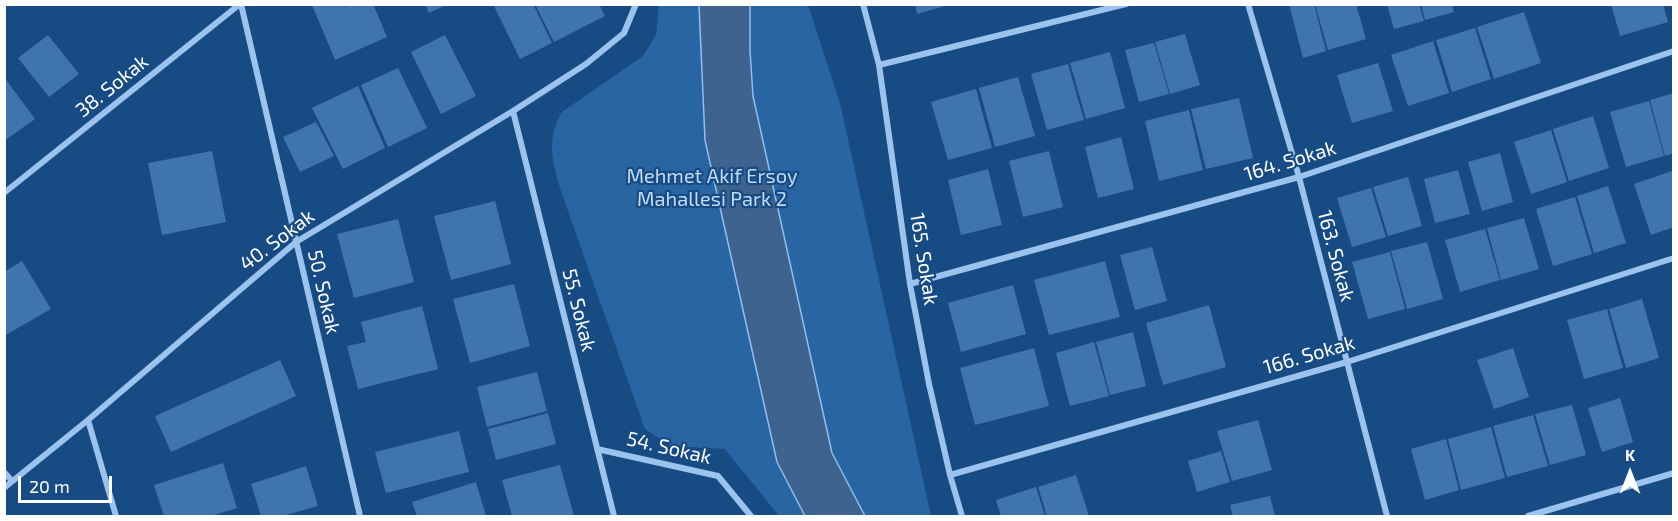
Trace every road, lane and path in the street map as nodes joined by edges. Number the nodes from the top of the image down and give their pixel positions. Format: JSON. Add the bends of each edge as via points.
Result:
{"nodes":[{"id":1,"x":241,"y":4,"type":"edge"},
{"id":2,"x":636,"y":4,"type":"edge"},
{"id":3,"x":863,"y":4,"type":"edge"},
{"id":4,"x":1126,"y":4,"type":"edge"},
{"id":5,"x":1248,"y":4,"type":"edge"},
{"id":6,"x":1674,"y":51,"type":"edge"},
{"id":7,"x":879,"y":65,"type":"junction"},
{"id":8,"x":513,"y":111,"type":"junction"},
{"id":9,"x":1299,"y":177,"type":"junction"},
{"id":10,"x":4,"y":193,"type":"edge"},
{"id":11,"x":296,"y":242,"type":"junction"},
{"id":12,"x":1674,"y":258,"type":"edge"},
{"id":13,"x":910,"y":284,"type":"junction"},
{"id":14,"x":1347,"y":362,"type":"junction"},
{"id":15,"x":88,"y":420,"type":"junction"},
{"id":16,"x":597,"y":449,"type":"junction"},
{"id":17,"x":4,"y":472,"type":"edge"},
{"id":18,"x":1674,"y":473,"type":"edge"},
{"id":19,"x":950,"y":475,"type":"junction"},
{"id":20,"x":12,"y":482,"type":"junction"},
{"id":21,"x":4,"y":488,"type":"edge"},
{"id":22,"x":116,"y":516,"type":"edge"},
{"id":23,"x":360,"y":516,"type":"edge"},
{"id":24,"x":614,"y":516,"type":"edge"},
{"id":25,"x":751,"y":516,"type":"edge"},
{"id":26,"x":962,"y":516,"type":"edge"},
{"id":27,"x":1387,"y":516,"type":"edge"},
{"id":28,"x":1528,"y":516,"type":"edge"}],
"edges":[{"from":1,"to":10,"type":"street","name":"38. Sokak"},
{"from":1,"to":11,"type":"street","name":"50. Sokak"},
{"from":2,"to":8,"type":"street","name":"40. Sokak","via":[[624,33],[586,64]]},
{"from":3,"to":7,"type":"street","name":"165. Sokak"},
{"from":4,"to":7,"type":"street"},
{"from":5,"to":9,"type":"street","name":"163. Sokak"},
{"from":6,"to":9,"type":"street","name":"164. Sokak"},
{"from":7,"to":13,"type":"street","name":"165. Sokak"},
{"from":8,"to":11,"type":"street","name":"40. Sokak"},
{"from":8,"to":16,"type":"street","name":"55. Sokak"},
{"from":9,"to":13,"type":"street","name":"164. Sokak"},
{"from":9,"to":14,"type":"street","name":"163. Sokak"},
{"from":11,"to":15,"type":"street","name":"40. Sokak"},
{"from":11,"to":23,"type":"street","name":"50. Sokak"},
{"from":12,"to":14,"type":"street","name":"166. Sokak"},
{"from":13,"to":19,"type":"street","name":"165. Sokak"},
{"from":14,"to":19,"type":"street","name":"166. Sokak"},
{"from":14,"to":27,"type":"street","name":"163. Sokak"},
{"from":15,"to":20,"type":"street","name":"40. Sokak"},
{"from":15,"to":22,"type":"street"},
{"from":16,"to":24,"type":"street","name":"55. Sokak"},
{"from":16,"to":25,"type":"street","name":"54. Sokak","via":[[718,476]]},
{"from":17,"to":20,"type":"street"},
{"from":18,"to":28,"type":"street"},
{"from":19,"to":26,"type":"street","name":"165. Sokak"},
{"from":20,"to":21,"type":"street","name":"40. Sokak"}]}
